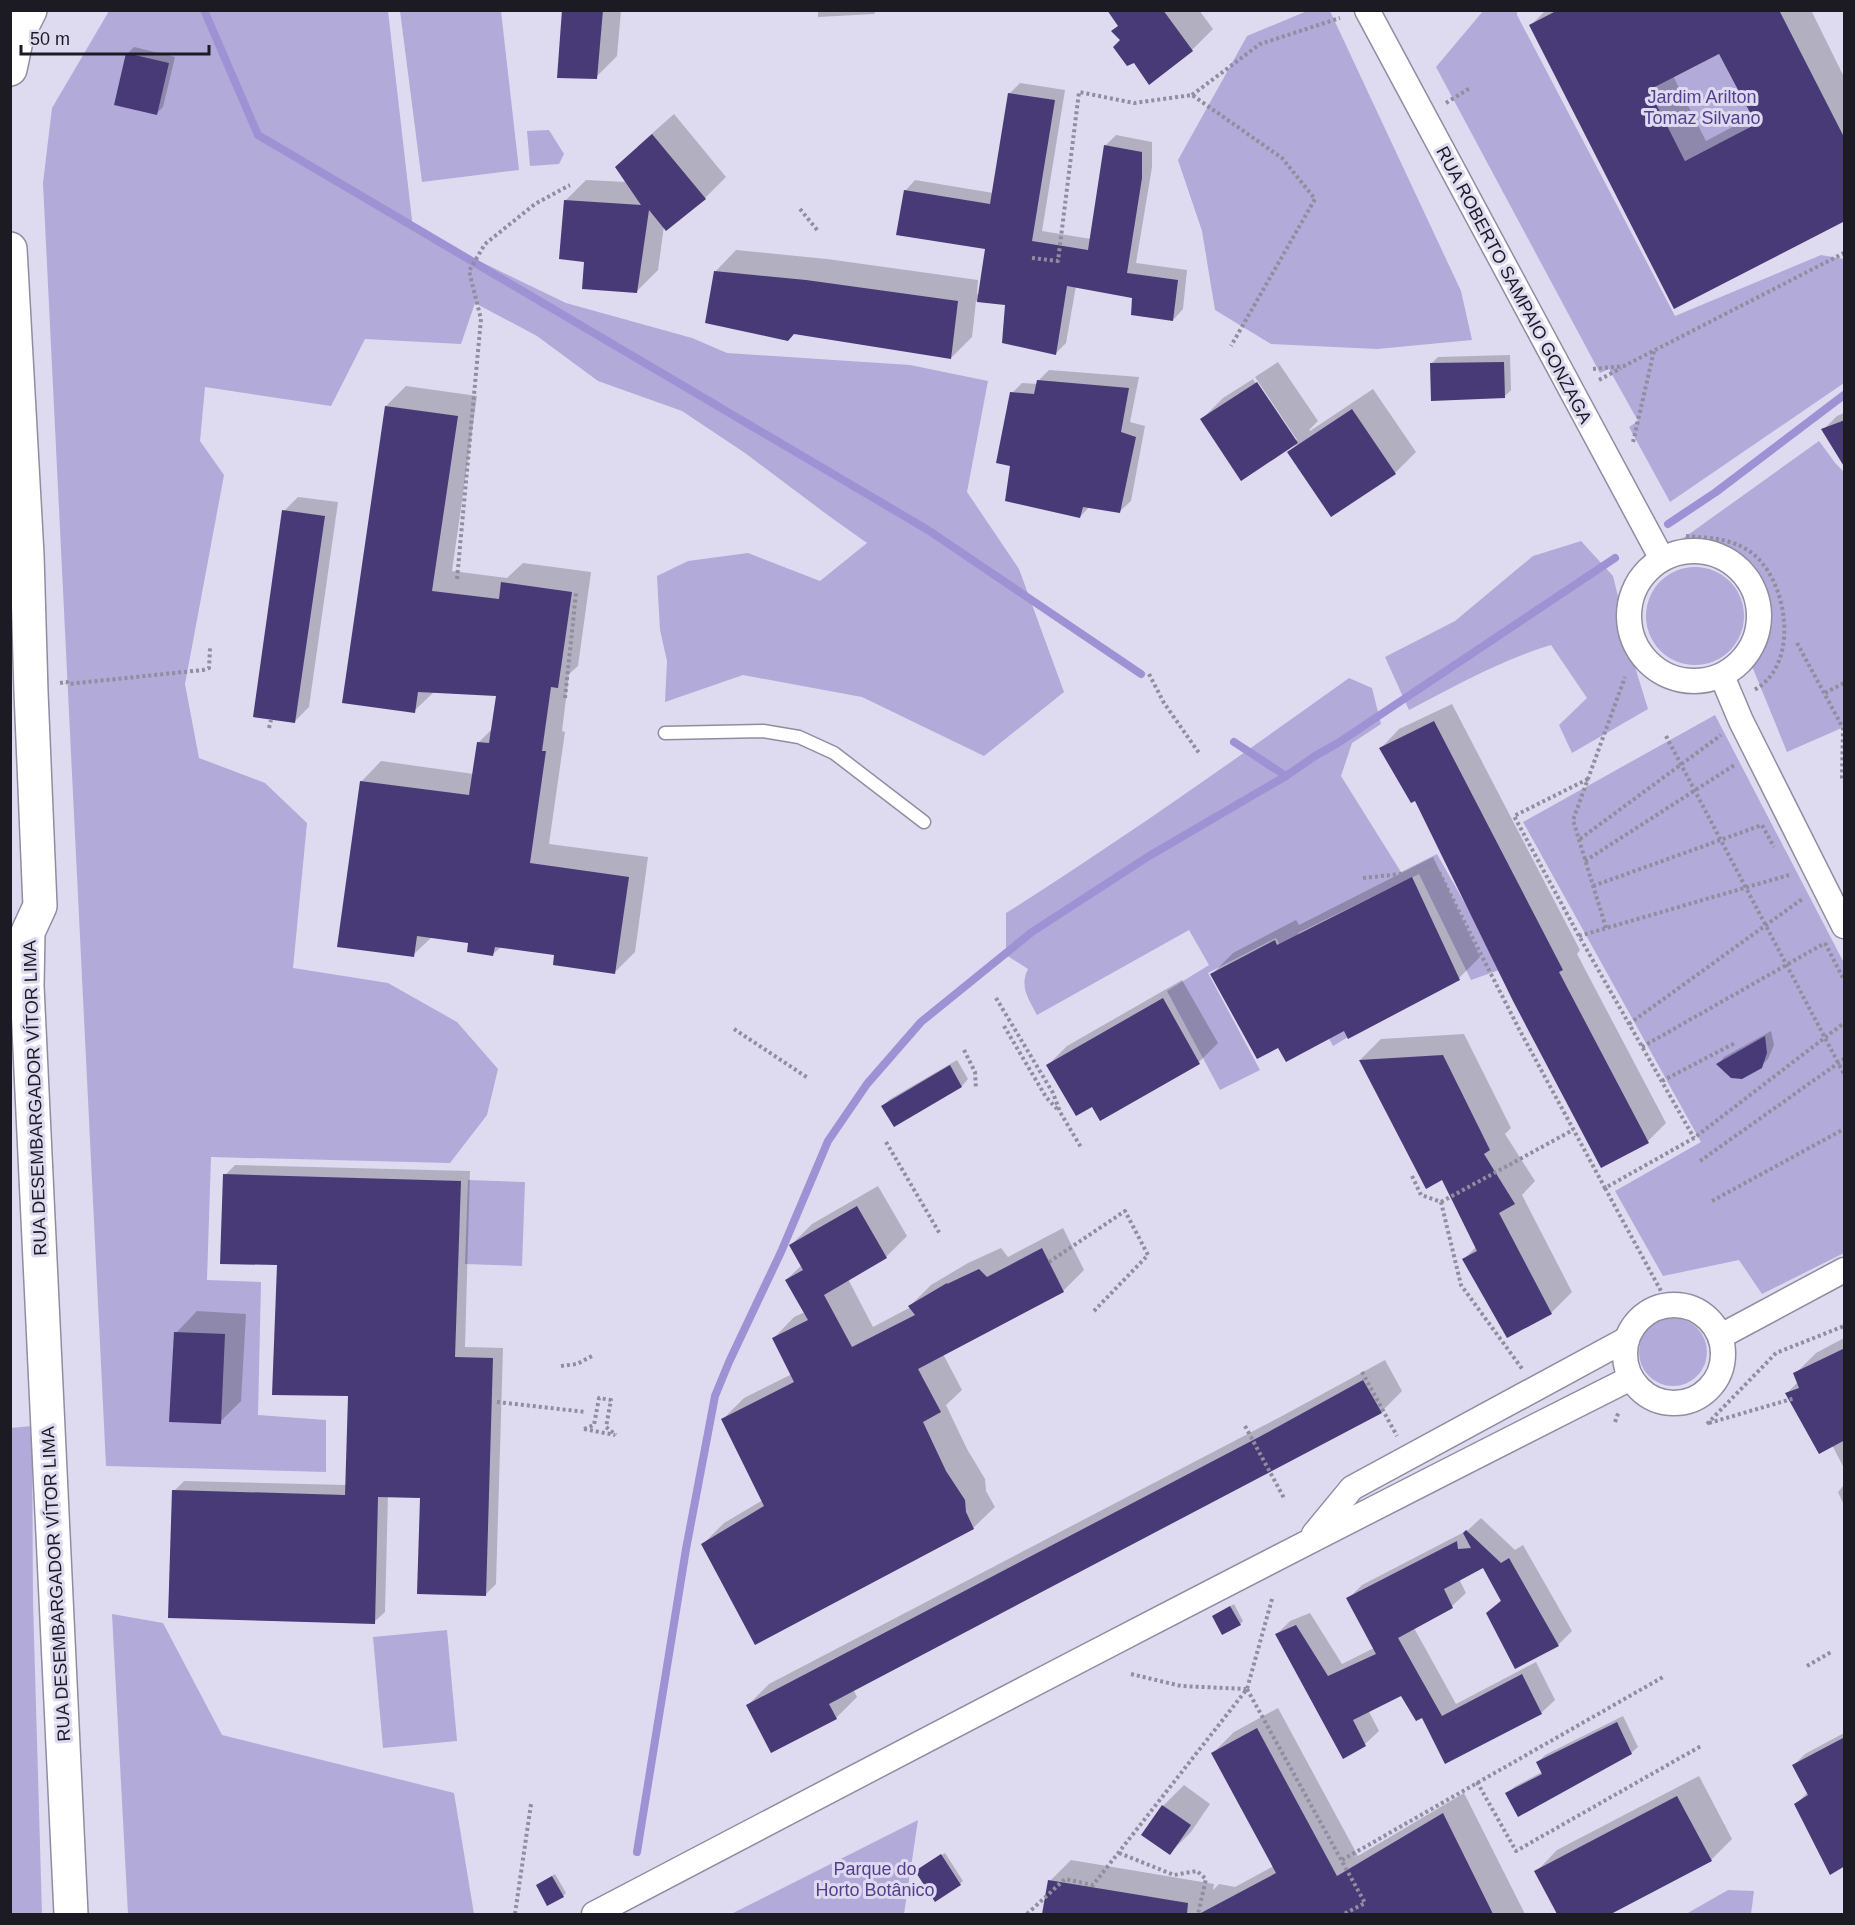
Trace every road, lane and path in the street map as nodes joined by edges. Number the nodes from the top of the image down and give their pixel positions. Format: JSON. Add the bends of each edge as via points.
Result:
{"nodes":[{"id":1,"x":1367,"y":10,"type":"edge"},
{"id":2,"x":1340,"y":18,"type":"dead end"},
{"id":3,"x":19,"y":27,"type":"edge"},
{"id":4,"x":10,"y":69,"type":"edge"},
{"id":5,"x":1470,"y":88,"type":"dead end"},
{"id":6,"x":1192,"y":95,"type":"junction"},
{"id":7,"x":1446,"y":103,"type":"dead end"},
{"id":8,"x":570,"y":185,"type":"dead end"},
{"id":9,"x":800,"y":209,"type":"dead end"},
{"id":10,"x":818,"y":231,"type":"dead end"},
{"id":11,"x":10,"y":249,"type":"edge"},
{"id":12,"x":1845,"y":253,"type":"edge"},
{"id":13,"x":1032,"y":258,"type":"dead end"},
{"id":14,"x":1231,"y":346,"type":"dead end"},
{"id":15,"x":1655,"y":351,"type":"junction"},
{"id":16,"x":1624,"y":366,"type":"junction"},
{"id":17,"x":1593,"y":369,"type":"dead end"},
{"id":18,"x":1599,"y":380,"type":"dead end"},
{"id":19,"x":1633,"y":442,"type":"dead end"},
{"id":20,"x":1686,"y":536,"type":"dead end"},
{"id":21,"x":19,"y":555,"type":"edge"},
{"id":22,"x":1662,"y":559,"type":"junction"},
{"id":23,"x":456,"y":579,"type":"dead end"},
{"id":24,"x":576,"y":593,"type":"dead end"},
{"id":25,"x":1797,"y":643,"type":"dead end"},
{"id":26,"x":210,"y":648,"type":"dead end"},
{"id":27,"x":1149,"y":674,"type":"dead end"},
{"id":28,"x":1722,"y":676,"type":"junction"},
{"id":29,"x":1625,"y":677,"type":"dead end"},
{"id":30,"x":1845,"y":682,"type":"edge"},
{"id":31,"x":58,"y":683,"type":"dead end"},
{"id":32,"x":1825,"y":693,"type":"junction"},
{"id":33,"x":565,"y":698,"type":"dead end"},
{"id":34,"x":1737,"y":710,"type":"junction"},
{"id":35,"x":271,"y":720,"type":"dead end"},
{"id":36,"x":269,"y":728,"type":"dead end"},
{"id":37,"x":665,"y":733,"type":"dead end"},
{"id":38,"x":1666,"y":736,"type":"dead end"},
{"id":39,"x":1757,"y":750,"type":"junction"},
{"id":40,"x":1199,"y":753,"type":"dead end"},
{"id":41,"x":1681,"y":765,"type":"junction"},
{"id":42,"x":1844,"y":778,"type":"edge"},
{"id":43,"x":1588,"y":779,"type":"junction"},
{"id":44,"x":1695,"y":791,"type":"junction"},
{"id":45,"x":924,"y":822,"type":"dead end"},
{"id":46,"x":1762,"y":825,"type":"dead end"},
{"id":47,"x":1579,"y":839,"type":"junction"},
{"id":48,"x":1720,"y":840,"type":"junction"},
{"id":49,"x":1585,"y":861,"type":"junction"},
{"id":50,"x":1789,"y":874,"type":"dead end"},
{"id":51,"x":1363,"y":878,"type":"dead end"},
{"id":52,"x":1593,"y":886,"type":"junction"},
{"id":53,"x":1745,"y":887,"type":"junction"},
{"id":54,"x":1802,"y":899,"type":"dead end"},
{"id":55,"x":1766,"y":925,"type":"junction"},
{"id":56,"x":1845,"y":926,"type":"edge"},
{"id":57,"x":1606,"y":928,"type":"junction"},
{"id":58,"x":1579,"y":936,"type":"junction"},
{"id":59,"x":1825,"y":943,"type":"dead end"},
{"id":60,"x":1787,"y":965,"type":"junction"},
{"id":61,"x":996,"y":998,"type":"dead end"},
{"id":62,"x":1845,"y":1023,"type":"edge"},
{"id":63,"x":1629,"y":1024,"type":"junction"},
{"id":64,"x":1004,"y":1026,"type":"dead end"},
{"id":65,"x":734,"y":1029,"type":"dead end"},
{"id":66,"x":1825,"y":1038,"type":"junction"},
{"id":67,"x":1735,"y":1043,"type":"dead end"},
{"id":68,"x":1642,"y":1047,"type":"junction"},
{"id":69,"x":964,"y":1050,"type":"dead end"},
{"id":70,"x":1845,"y":1059,"type":"edge"},
{"id":71,"x":1839,"y":1063,"type":"junction"},
{"id":72,"x":1845,"y":1074,"type":"edge"},
{"id":73,"x":808,"y":1078,"type":"dead end"},
{"id":74,"x":1662,"y":1082,"type":"junction"},
{"id":75,"x":976,"y":1089,"type":"dead end"},
{"id":76,"x":1060,"y":1112,"type":"junction"},
{"id":77,"x":1845,"y":1129,"type":"edge"},
{"id":78,"x":1573,"y":1130,"type":"junction"},
{"id":79,"x":1694,"y":1138,"type":"junction"},
{"id":80,"x":886,"y":1142,"type":"dead end"},
{"id":81,"x":1082,"y":1149,"type":"dead end"},
{"id":82,"x":1701,"y":1161,"type":"dead end"},
{"id":83,"x":1412,"y":1176,"type":"dead end"},
{"id":84,"x":1605,"y":1188,"type":"junction"},
{"id":85,"x":1712,"y":1201,"type":"dead end"},
{"id":86,"x":1441,"y":1203,"type":"junction"},
{"id":87,"x":940,"y":1234,"type":"dead end"},
{"id":88,"x":1049,"y":1262,"type":"dead end"},
{"id":89,"x":1845,"y":1270,"type":"edge"},
{"id":90,"x":1661,"y":1291,"type":"dead end"},
{"id":91,"x":1095,"y":1311,"type":"dead end"},
{"id":92,"x":1845,"y":1326,"type":"edge"},
{"id":93,"x":1721,"y":1336,"type":"junction"},
{"id":94,"x":1627,"y":1339,"type":"junction"},
{"id":95,"x":592,"y":1356,"type":"dead end"},
{"id":96,"x":561,"y":1366,"type":"dead end"},
{"id":97,"x":1362,"y":1372,"type":"dead end"},
{"id":98,"x":1525,"y":1373,"type":"dead end"},
{"id":99,"x":1631,"y":1378,"type":"junction"},
{"id":100,"x":1795,"y":1398,"type":"dead end"},
{"id":101,"x":497,"y":1402,"type":"dead end"},
{"id":102,"x":586,"y":1412,"type":"dead end"},
{"id":103,"x":1245,"y":1426,"type":"dead end"},
{"id":104,"x":616,"y":1436,"type":"joint"},
{"id":105,"x":1399,"y":1439,"type":"dead end"},
{"id":106,"x":1284,"y":1498,"type":"dead end"},
{"id":107,"x":1307,"y":1541,"type":"junction"},
{"id":108,"x":1272,"y":1599,"type":"dead end"},
{"id":109,"x":1831,"y":1652,"type":"dead end"},
{"id":110,"x":1807,"y":1666,"type":"dead end"},
{"id":111,"x":1131,"y":1674,"type":"dead end"},
{"id":112,"x":1663,"y":1677,"type":"dead end"},
{"id":113,"x":1247,"y":1689,"type":"junction"},
{"id":114,"x":1701,"y":1746,"type":"dead end"},
{"id":115,"x":1478,"y":1782,"type":"junction"},
{"id":116,"x":531,"y":1804,"type":"dead end"},
{"id":117,"x":1119,"y":1853,"type":"junction"},
{"id":118,"x":1342,"y":1860,"type":"junction"},
{"id":119,"x":71,"y":1914,"type":"edge"},
{"id":120,"x":515,"y":1914,"type":"edge"},
{"id":121,"x":594,"y":1914,"type":"edge"},
{"id":122,"x":1027,"y":1914,"type":"edge"},
{"id":123,"x":1198,"y":1914,"type":"edge"},
{"id":124,"x":1344,"y":1914,"type":"edge"}],
"edges":[{"from":1,"to":22,"type":"street","name":"RUA ROBERTO SAMPAIO GONZAGA"},
{"from":2,"to":6,"type":"path","via":[[1260,44]]},
{"from":3,"to":4,"type":"main road"},
{"from":5,"to":7,"type":"path"},
{"from":6,"to":13,"type":"path","via":[[1134,103],[1079,92],[1058,261]]},
{"from":6,"to":14,"type":"path","via":[[1282,159],[1315,199]]},
{"from":8,"to":23,"type":"path","via":[[536,204],[485,244],[469,271],[481,319]]},
{"from":9,"to":10,"type":"path"},
{"from":11,"to":21,"type":"main road","name":"RUA DESEMBARGADOR VÍTOR LIMA"},
{"from":12,"to":15,"type":"path"},
{"from":15,"to":16,"type":"path"},
{"from":15,"to":19,"type":"path"},
{"from":16,"to":17,"type":"path"},
{"from":16,"to":18,"type":"path"},
{"from":20,"to":34,"type":"path","via":[[1728,540],[1753,554],[1774,580],[1782,605],[1785,639],[1774,674]]},
{"from":21,"to":119,"type":"main road","name":"RUA DESEMBARGADOR VÍTOR LIMA","via":[[40,906],[22,939]]},
{"from":22,"to":28,"type":"street","via":[[1635,588],[1629,608],[1630,629],[1637,648],[1666,675],[1686,680]]},
{"from":22,"to":28,"type":"street","via":[[1684,551],[1707,551],[1728,560],[1746,575],[1758,600],[1758,628],[1747,654]]},
{"from":24,"to":33,"type":"path"},
{"from":25,"to":32,"type":"path"},
{"from":26,"to":31,"type":"path","via":[[208,668],[203,670]]},
{"from":27,"to":40,"type":"path","via":[[1164,704]]},
{"from":28,"to":34,"type":"street"},
{"from":29,"to":43,"type":"path"},
{"from":30,"to":32,"type":"path"},
{"from":32,"to":42,"type":"path","via":[[1843,728]]},
{"from":34,"to":39,"type":"street"},
{"from":34,"to":41,"type":"path"},
{"from":35,"to":36,"type":"path"},
{"from":37,"to":45,"type":"lane","via":[[763,731],[799,737],[834,753]]},
{"from":38,"to":41,"type":"path"},
{"from":39,"to":44,"type":"path"},
{"from":39,"to":56,"type":"street"},
{"from":41,"to":44,"type":"path"},
{"from":41,"to":47,"type":"path"},
{"from":43,"to":47,"type":"path","via":[[1573,820]]},
{"from":43,"to":58,"type":"path","via":[[1514,816]]},
{"from":44,"to":48,"type":"path"},
{"from":44,"to":49,"type":"path"},
{"from":46,"to":48,"type":"path"},
{"from":47,"to":49,"type":"path"},
{"from":48,"to":52,"type":"path"},
{"from":48,"to":53,"type":"path"},
{"from":49,"to":52,"type":"path"},
{"from":50,"to":53,"type":"path"},
{"from":51,"to":78,"type":"path","via":[[1438,870]]},
{"from":52,"to":57,"type":"path"},
{"from":53,"to":55,"type":"path"},
{"from":53,"to":57,"type":"path"},
{"from":54,"to":55,"type":"path"},
{"from":55,"to":60,"type":"path"},
{"from":55,"to":63,"type":"path"},
{"from":57,"to":58,"type":"path"},
{"from":58,"to":63,"type":"path"},
{"from":59,"to":60,"type":"path"},
{"from":60,"to":66,"type":"path"},
{"from":60,"to":68,"type":"path"},
{"from":61,"to":76,"type":"path","via":[[1053,1093]]},
{"from":62,"to":66,"type":"path"},
{"from":63,"to":68,"type":"path"},
{"from":64,"to":76,"type":"path","via":[[1046,1097]]},
{"from":65,"to":73,"type":"path"},
{"from":66,"to":71,"type":"path"},
{"from":66,"to":79,"type":"path"},
{"from":67,"to":74,"type":"path"},
{"from":68,"to":74,"type":"path"},
{"from":69,"to":75,"type":"path","via":[[975,1072]]},
{"from":70,"to":71,"type":"path"},
{"from":71,"to":72,"type":"path"},
{"from":71,"to":82,"type":"path"},
{"from":74,"to":79,"type":"path"},
{"from":76,"to":81,"type":"path"},
{"from":77,"to":85,"type":"path"},
{"from":78,"to":84,"type":"path"},
{"from":78,"to":86,"type":"path"},
{"from":79,"to":84,"type":"path"},
{"from":80,"to":87,"type":"path"},
{"from":83,"to":86,"type":"path","via":[[1421,1195]]},
{"from":84,"to":90,"type":"path"},
{"from":86,"to":98,"type":"path","via":[[1461,1285]]},
{"from":88,"to":91,"type":"path","via":[[1125,1211],[1148,1254]]},
{"from":89,"to":93,"type":"street"},
{"from":92,"to":100,"type":"path","via":[[1776,1353],[1707,1424]]},
{"from":93,"to":94,"type":"street","via":[[1699,1310],[1665,1305],[1640,1318]]},
{"from":93,"to":99,"type":"street","via":[[1723,1366],[1707,1391],[1694,1399],[1680,1403],[1651,1398]]},
{"from":94,"to":99,"type":"street","via":[[1625,1359]]},
{"from":94,"to":107,"type":"street","via":[[1352,1488]]},
{"from":95,"to":96,"type":"path","via":[[577,1364]]},
{"from":97,"to":105,"type":"path"},
{"from":99,"to":107,"type":"street"},
{"from":101,"to":102,"type":"path"},
{"from":103,"to":106,"type":"path"},
{"from":104,"to":104,"type":"path","via":[[584,1429],[594,1425],[599,1398],[611,1400],[606,1427]]},
{"from":107,"to":121,"type":"street"},
{"from":108,"to":113,"type":"path"},
{"from":109,"to":110,"type":"path"},
{"from":111,"to":113,"type":"path","via":[[1181,1686]]},
{"from":112,"to":115,"type":"path"},
{"from":113,"to":117,"type":"path"},
{"from":113,"to":118,"type":"path"},
{"from":114,"to":115,"type":"path","via":[[1516,1851]]},
{"from":115,"to":118,"type":"path"},
{"from":116,"to":120,"type":"path"},
{"from":117,"to":122,"type":"path","via":[[1094,1885],[1065,1879]]},
{"from":117,"to":123,"type":"path","via":[[1174,1875],[1197,1871],[1206,1879]]},
{"from":118,"to":124,"type":"path","via":[[1365,1903]]}]}
